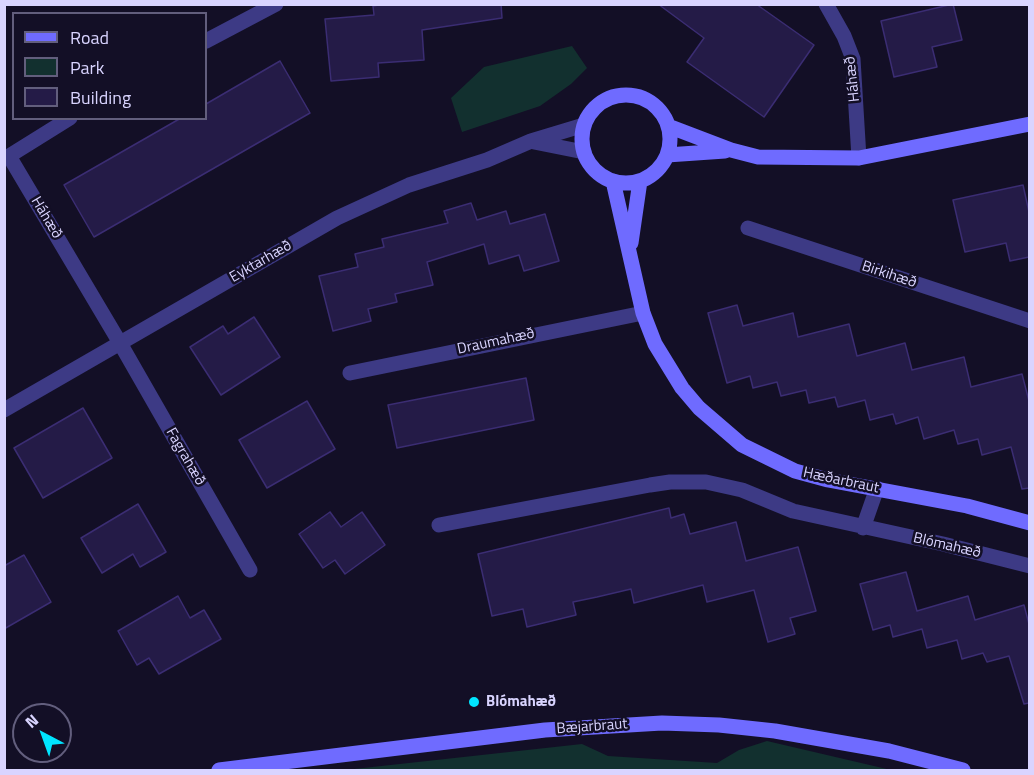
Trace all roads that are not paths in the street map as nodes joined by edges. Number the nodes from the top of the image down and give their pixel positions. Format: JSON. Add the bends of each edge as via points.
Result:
{"nodes":[{"id":1,"x":276,"y":4,"type":"edge"},
{"id":2,"x":826,"y":4,"type":"edge"},
{"id":3,"x":207,"y":40,"type":"edge"},
{"id":4,"x":67,"y":120,"type":"edge"},
{"id":5,"x":584,"y":124,"type":"junction"},
{"id":6,"x":1029,"y":124,"type":"edge"},
{"id":7,"x":668,"y":126,"type":"junction"},
{"id":8,"x":531,"y":141,"type":"junction"},
{"id":9,"x":731,"y":150,"type":"junction"},
{"id":10,"x":584,"y":152,"type":"junction"},
{"id":11,"x":667,"y":155,"type":"junction"},
{"id":12,"x":859,"y":158,"type":"junction"},
{"id":13,"x":640,"y":181,"type":"junction"},
{"id":14,"x":613,"y":182,"type":"junction"},
{"id":15,"x":748,"y":228,"type":"dead end"},
{"id":16,"x":630,"y":252,"type":"junction"},
{"id":17,"x":643,"y":313,"type":"junction"},
{"id":18,"x":1029,"y":321,"type":"edge"},
{"id":19,"x":120,"y":343,"type":"junction"},
{"id":20,"x":350,"y":373,"type":"dead end"},
{"id":21,"x":4,"y":410,"type":"edge"},
{"id":22,"x":877,"y":488,"type":"junction"},
{"id":23,"x":1029,"y":523,"type":"edge"},
{"id":24,"x":439,"y":525,"type":"dead end"},
{"id":25,"x":863,"y":528,"type":"junction"},
{"id":26,"x":1029,"y":566,"type":"edge"},
{"id":27,"x":250,"y":570,"type":"dead end"},
{"id":28,"x":219,"y":771,"type":"edge"},
{"id":29,"x":963,"y":771,"type":"edge"}],
"edges":[{"from":1,"to":3,"type":"street"},
{"from":2,"to":12,"type":"street","name":"Háhæð","via":[[853,59]]},
{"from":4,"to":19,"type":"street","name":"Háhæð","via":[[9,156]]},
{"from":5,"to":7,"type":"street","via":[[601,103],[627,95],[652,104]]},
{"from":5,"to":8,"type":"street","name":"Eyktarhæð"},
{"from":5,"to":10,"type":"street"},
{"from":6,"to":12,"type":"street"},
{"from":7,"to":9,"type":"street"},
{"from":7,"to":11,"type":"street"},
{"from":8,"to":10,"type":"street"},
{"from":8,"to":19,"type":"street","name":"Eyktarhæð","via":[[409,185],[337,218]]},
{"from":9,"to":11,"type":"street"},
{"from":9,"to":12,"type":"street","via":[[758,157]]},
{"from":10,"to":14,"type":"street","via":[[595,170]]},
{"from":11,"to":13,"type":"street","via":[[656,170]]},
{"from":13,"to":14,"type":"street"},
{"from":13,"to":16,"type":"street","name":"Hæðarbraut"},
{"from":14,"to":16,"type":"street","name":"Hæðarbraut"},
{"from":15,"to":18,"type":"street","name":"Birkihæð"},
{"from":16,"to":17,"type":"street","name":"Hæðarbraut"},
{"from":17,"to":20,"type":"street","name":"Draumahæð"},
{"from":17,"to":22,"type":"street","name":"Hæðarbraut","via":[[655,344],[682,388],[742,445],[795,471]]},
{"from":19,"to":21,"type":"street","name":"Eyktarhæð"},
{"from":19,"to":27,"type":"street","name":"Fagrahæð"},
{"from":22,"to":23,"type":"street","name":"Hæðarbraut"},
{"from":22,"to":25,"type":"street"},
{"from":24,"to":25,"type":"street","name":"Blómahæð","via":[[690,481],[727,485],[793,511]]},
{"from":25,"to":26,"type":"street","name":"Blómahæð"},
{"from":28,"to":29,"type":"street","name":"Bæjarbraut","via":[[545,729],[662,723],[719,724],[775,731],[889,751]]}]}
